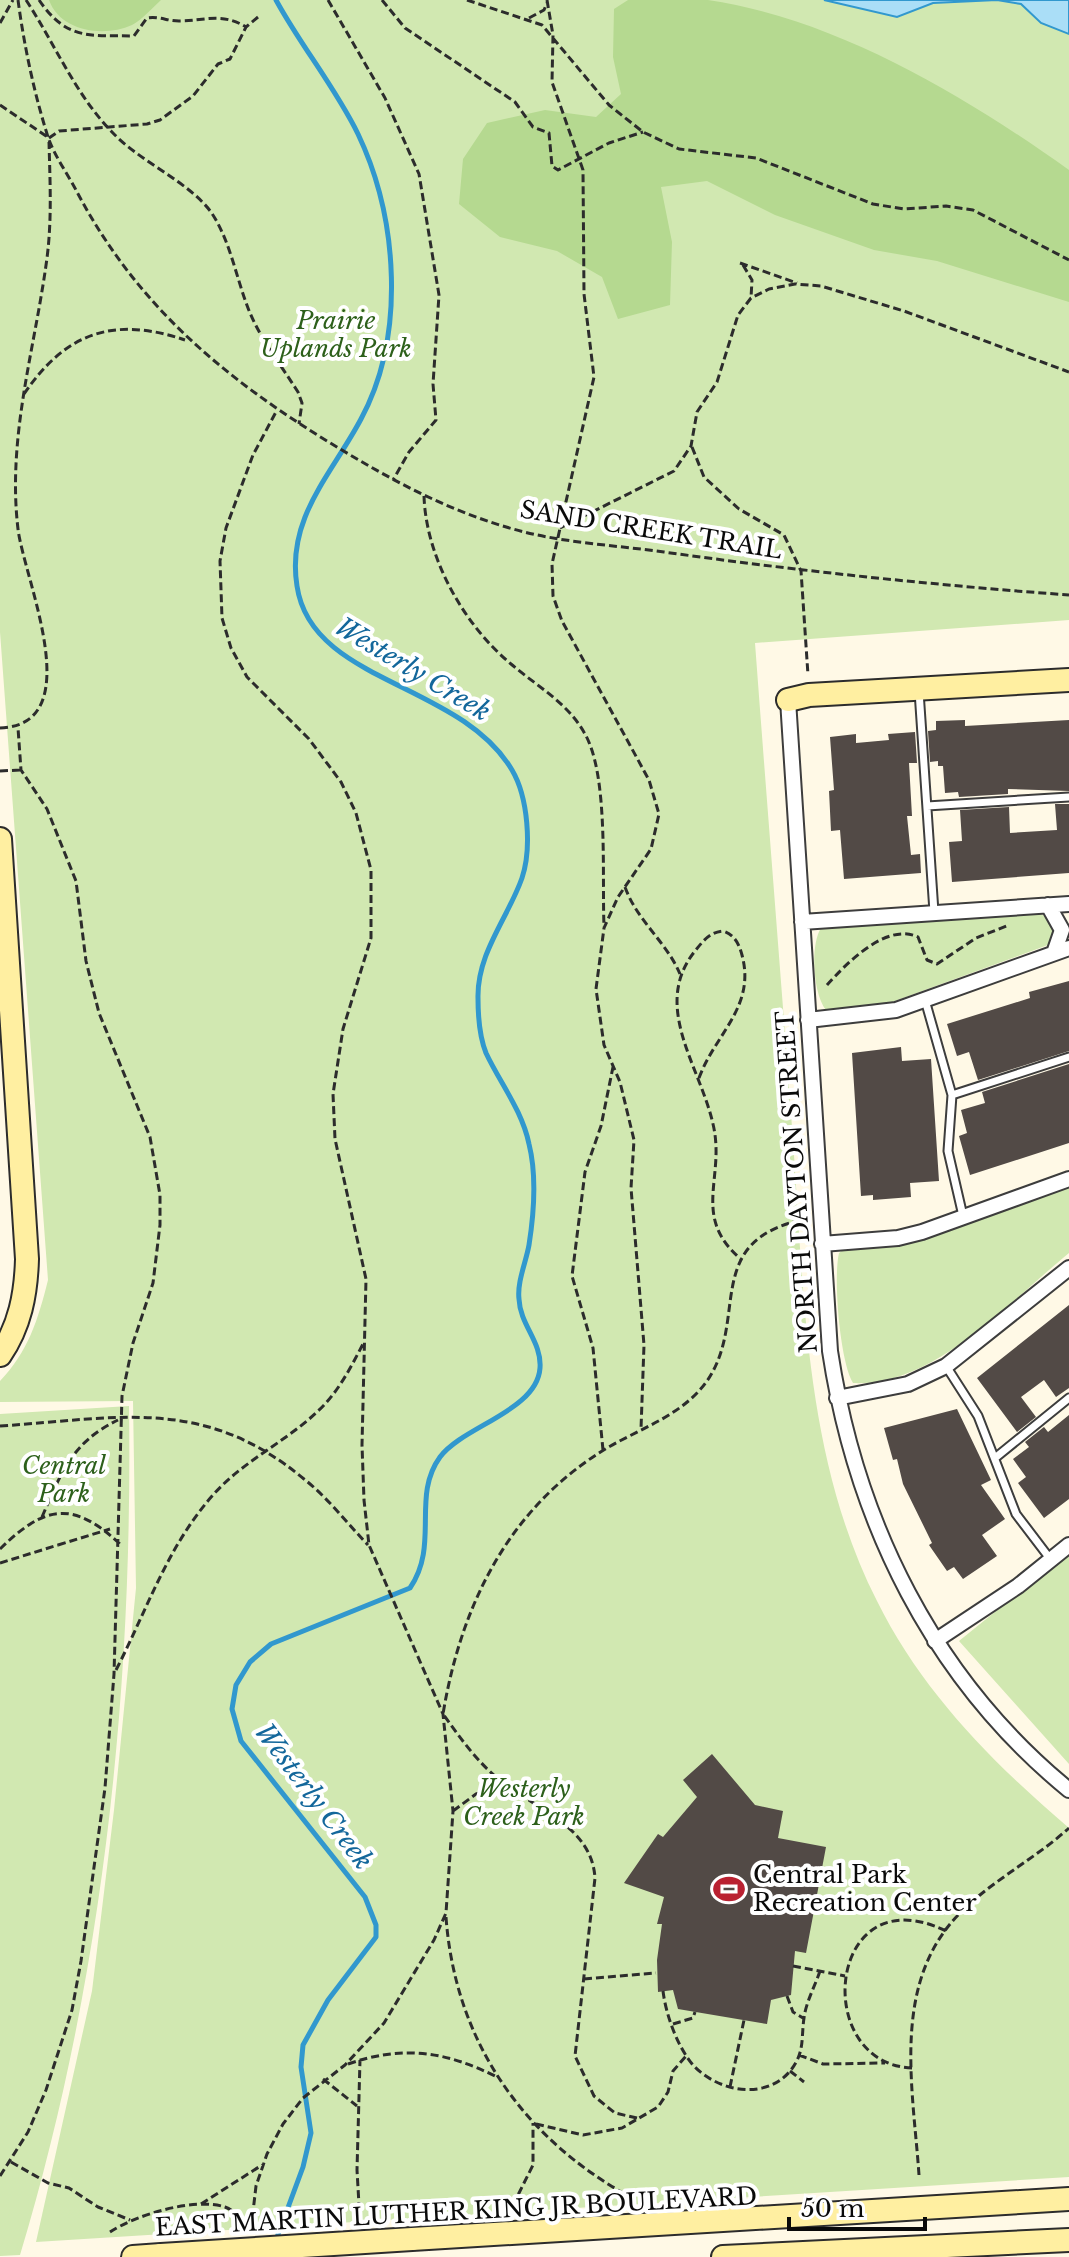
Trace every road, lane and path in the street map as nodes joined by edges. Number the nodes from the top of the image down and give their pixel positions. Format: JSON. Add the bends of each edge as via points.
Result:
{"nodes":[{"id":1,"x":15,"y":0,"type":"edge"},
{"id":2,"x":26,"y":0,"type":"edge"},
{"id":3,"x":39,"y":0,"type":"edge"},
{"id":4,"x":328,"y":0,"type":"edge"},
{"id":5,"x":382,"y":0,"type":"edge"},
{"id":6,"x":467,"y":0,"type":"edge"},
{"id":7,"x":547,"y":2,"type":"edge"},
{"id":8,"x":258,"y":17,"type":"dead end"},
{"id":9,"x":526,"y":19,"type":"junction"},
{"id":10,"x":0,"y":23,"type":"edge"},
{"id":11,"x":246,"y":27,"type":"junction"},
{"id":12,"x":553,"y":35,"type":"junction"},
{"id":13,"x":0,"y":105,"type":"edge"},
{"id":14,"x":107,"y":127,"type":"junction"},
{"id":15,"x":643,"y":132,"type":"junction"},
{"id":16,"x":49,"y":138,"type":"junction"},
{"id":17,"x":579,"y":161,"type":"junction"},
{"id":18,"x":1069,"y":260,"type":"edge"},
{"id":19,"x":801,"y":284,"type":"junction"},
{"id":20,"x":751,"y":298,"type":"junction"},
{"id":21,"x":188,"y":341,"type":"junction"},
{"id":22,"x":1069,"y":372,"type":"edge"},
{"id":23,"x":21,"y":397,"type":"junction"},
{"id":24,"x":277,"y":410,"type":"junction"},
{"id":25,"x":299,"y":424,"type":"junction"},
{"id":26,"x":691,"y":446,"type":"junction"},
{"id":27,"x":393,"y":480,"type":"junction"},
{"id":28,"x":424,"y":496,"type":"junction"},
{"id":29,"x":560,"y":528,"type":"junction"},
{"id":30,"x":557,"y":539,"type":"junction"},
{"id":31,"x":801,"y":571,"type":"junction"},
{"id":32,"x":1069,"y":595,"type":"edge"},
{"id":33,"x":808,"y":679,"type":"dead end"},
{"id":34,"x":1069,"y":680,"type":"edge"},
{"id":35,"x":919,"y":689,"type":"junction"},
{"id":36,"x":788,"y":700,"type":"joint"},
{"id":37,"x":0,"y":728,"type":"edge"},
{"id":38,"x":18,"y":728,"type":"junction"},
{"id":39,"x":21,"y":770,"type":"junction"},
{"id":40,"x":0,"y":771,"type":"edge"},
{"id":41,"x":1069,"y":797,"type":"edge"},
{"id":42,"x":927,"y":806,"type":"junction"},
{"id":43,"x":0,"y":839,"type":"edge"},
{"id":44,"x":625,"y":887,"type":"junction"},
{"id":45,"x":2,"y":892,"type":"edge"},
{"id":46,"x":1069,"y":904,"type":"edge"},
{"id":47,"x":1048,"y":905,"type":"junction"},
{"id":48,"x":934,"y":912,"type":"junction"},
{"id":49,"x":802,"y":922,"type":"junction"},
{"id":50,"x":1012,"y":925,"type":"dead end"},
{"id":51,"x":604,"y":928,"type":"junction"},
{"id":52,"x":1062,"y":950,"type":"edge"},
{"id":53,"x":680,"y":974,"type":"junction"},
{"id":54,"x":827,"y":985,"type":"dead end"},
{"id":55,"x":925,"y":1000,"type":"junction"},
{"id":56,"x":808,"y":1020,"type":"junction"},
{"id":57,"x":1069,"y":1057,"type":"edge"},
{"id":58,"x":613,"y":1066,"type":"junction"},
{"id":59,"x":699,"y":1078,"type":"junction"},
{"id":60,"x":952,"y":1095,"type":"junction"},
{"id":61,"x":1069,"y":1179,"type":"edge"},
{"id":62,"x":820,"y":1217,"type":"junction"},
{"id":63,"x":964,"y":1217,"type":"junction"},
{"id":64,"x":822,"y":1244,"type":"junction"},
{"id":65,"x":742,"y":1260,"type":"junction"},
{"id":66,"x":1069,"y":1268,"type":"edge"},
{"id":67,"x":365,"y":1341,"type":"junction"},
{"id":68,"x":1,"y":1354,"type":"edge"},
{"id":69,"x":946,"y":1366,"type":"junction"},
{"id":70,"x":837,"y":1398,"type":"junction"},
{"id":71,"x":1069,"y":1398,"type":"edge"},
{"id":72,"x":121,"y":1418,"type":"junction"},
{"id":73,"x":0,"y":1426,"type":"edge"},
{"id":74,"x":641,"y":1429,"type":"junction"},
{"id":75,"x":265,"y":1450,"type":"junction"},
{"id":76,"x":603,"y":1450,"type":"junction"},
{"id":77,"x":995,"y":1458,"type":"junction"},
{"id":78,"x":42,"y":1517,"type":"junction"},
{"id":79,"x":110,"y":1529,"type":"dead end"},
{"id":80,"x":120,"y":1544,"type":"junction"},
{"id":81,"x":369,"y":1545,"type":"junction"},
{"id":82,"x":1069,"y":1545,"type":"edge"},
{"id":83,"x":0,"y":1549,"type":"edge"},
{"id":84,"x":1051,"y":1560,"type":"junction"},
{"id":85,"x":0,"y":1563,"type":"edge"},
{"id":86,"x":935,"y":1641,"type":"junction"},
{"id":87,"x":114,"y":1674,"type":"junction"},
{"id":88,"x":443,"y":1714,"type":"junction"},
{"id":89,"x":505,"y":1784,"type":"junction"},
{"id":90,"x":1069,"y":1790,"type":"edge"},
{"id":91,"x":453,"y":1811,"type":"junction"},
{"id":92,"x":1069,"y":1828,"type":"edge"},
{"id":93,"x":446,"y":1913,"type":"junction"},
{"id":94,"x":946,"y":1931,"type":"junction"},
{"id":95,"x":793,"y":1966,"type":"dead end"},
{"id":96,"x":820,"y":1971,"type":"junction"},
{"id":97,"x":656,"y":1973,"type":"dead end"},
{"id":98,"x":845,"y":1976,"type":"junction"},
{"id":99,"x":584,"y":1979,"type":"junction"},
{"id":100,"x":663,"y":1991,"type":"dead end"},
{"id":101,"x":787,"y":1996,"type":"dead end"},
{"id":102,"x":695,"y":2012,"type":"dead end"},
{"id":103,"x":803,"y":2018,"type":"junction"},
{"id":104,"x":744,"y":2020,"type":"dead end"},
{"id":105,"x":672,"y":2024,"type":"junction"},
{"id":106,"x":687,"y":2055,"type":"junction"},
{"id":107,"x":799,"y":2055,"type":"junction"},
{"id":108,"x":360,"y":2060,"type":"junction"},
{"id":109,"x":885,"y":2063,"type":"junction"},
{"id":110,"x":345,"y":2065,"type":"junction"},
{"id":111,"x":912,"y":2068,"type":"junction"},
{"id":112,"x":790,"y":2071,"type":"junction"},
{"id":113,"x":497,"y":2077,"type":"junction"},
{"id":114,"x":323,"y":2079,"type":"junction"},
{"id":115,"x":804,"y":2082,"type":"dead end"},
{"id":116,"x":730,"y":2087,"type":"junction"},
{"id":117,"x":359,"y":2108,"type":"junction"},
{"id":118,"x":637,"y":2118,"type":"junction"},
{"id":119,"x":533,"y":2123,"type":"junction"},
{"id":120,"x":11,"y":2162,"type":"junction"},
{"id":121,"x":263,"y":2165,"type":"junction"},
{"id":122,"x":919,"y":2175,"type":"dead end"},
{"id":123,"x":0,"y":2176,"type":"edge"},
{"id":124,"x":632,"y":2198,"type":"dead end"},
{"id":125,"x":1069,"y":2199,"type":"edge"},
{"id":126,"x":513,"y":2205,"type":"dead end"},
{"id":127,"x":198,"y":2206,"type":"junction"},
{"id":128,"x":948,"y":2208,"type":"junction"},
{"id":129,"x":130,"y":2220,"type":"junction"},
{"id":130,"x":251,"y":2226,"type":"junction"},
{"id":131,"x":110,"y":2232,"type":"dead end"},
{"id":132,"x":251,"y":2234,"type":"dead end"},
{"id":133,"x":361,"y":2234,"type":"dead end"},
{"id":134,"x":1069,"y":2240,"type":"edge"},
{"id":135,"x":951,"y":2251,"type":"edge"},
{"id":136,"x":133,"y":2257,"type":"edge"},
{"id":137,"x":723,"y":2257,"type":"edge"}],
"edges":[{"from":1,"to":10,"type":"path"},
{"from":1,"to":16,"type":"path","name":"SAND CREEK TRAIL"},
{"from":2,"to":14,"type":"path","via":[[53,39],[74,84]]},
{"from":3,"to":11,"type":"path","via":[[61,26],[104,38],[117,33],[134,36],[147,18],[158,16],[177,21],[221,16]]},
{"from":4,"to":27,"type":"path","via":[[385,98],[419,174],[435,261],[436,420]]},
{"from":5,"to":17,"type":"path","via":[[405,28],[515,102],[533,127],[549,133],[552,166],[558,170]]},
{"from":6,"to":9,"type":"path"},
{"from":7,"to":9,"type":"path"},
{"from":7,"to":12,"type":"path"},
{"from":8,"to":11,"type":"path"},
{"from":9,"to":12,"type":"path"},
{"from":11,"to":14,"type":"path","via":[[230,59],[218,64],[174,111],[147,124]]},
{"from":12,"to":15,"type":"path","via":[[609,105]]},
{"from":12,"to":17,"type":"path","via":[[552,82]]},
{"from":13,"to":16,"type":"path"},
{"from":14,"to":16,"type":"path","via":[[59,131]]},
{"from":14,"to":25,"type":"path","via":[[211,213],[249,311],[298,392]]},
{"from":15,"to":17,"type":"path","via":[[609,143]]},
{"from":15,"to":18,"type":"path","via":[[679,149],[756,158],[873,204],[973,210]]},
{"from":16,"to":21,"type":"path","name":"SAND CREEK TRAIL","via":[[106,242]]},
{"from":16,"to":23,"type":"path","via":[[47,254]]},
{"from":17,"to":29,"type":"path","via":[[584,294],[594,377]]},
{"from":19,"to":20,"type":"path"},
{"from":19,"to":20,"type":"path","via":[[740,263],[752,280]]},
{"from":19,"to":22,"type":"path","via":[[904,311]]},
{"from":20,"to":26,"type":"path","via":[[738,315],[717,382],[697,412]]},
{"from":21,"to":23,"type":"path","via":[[138,329],[82,338],[42,367]]},
{"from":21,"to":24,"type":"path","name":"SAND CREEK TRAIL"},
{"from":23,"to":38,"type":"path","via":[[18,530],[43,628],[48,674],[40,706]]},
{"from":24,"to":25,"type":"path","name":"SAND CREEK TRAIL"},
{"from":24,"to":67,"type":"path","via":[[253,455],[226,528],[219,590],[222,618],[241,668],[264,698],[309,739],[341,782],[356,813],[371,870],[371,938],[343,1029],[333,1094],[335,1139],[366,1279]]},
{"from":25,"to":27,"type":"path","name":"SAND CREEK TRAIL"},
{"from":26,"to":29,"type":"path","via":[[674,471]]},
{"from":26,"to":31,"type":"path","via":[[704,477],[739,509],[784,535]]},
{"from":27,"to":28,"type":"path","name":"SAND CREEK TRAIL"},
{"from":28,"to":30,"type":"path","name":"SAND CREEK TRAIL","via":[[479,519]]},
{"from":28,"to":51,"type":"path","via":[[427,526],[462,610],[486,642],[561,703],[588,740],[599,790]]},
{"from":29,"to":30,"type":"path"},
{"from":30,"to":31,"type":"path","name":"SAND CREEK TRAIL"},
{"from":30,"to":44,"type":"path","via":[[553,596],[562,621],[656,796],[657,832]]},
{"from":31,"to":32,"type":"path","name":"SAND CREEK TRAIL"},
{"from":31,"to":33,"type":"path"},
{"from":34,"to":35,"type":"main road"},
{"from":35,"to":36,"type":"main road"},
{"from":35,"to":42,"type":"lane"},
{"from":36,"to":49,"type":"street","name":"NORTH DAYTON STREET"},
{"from":37,"to":38,"type":"path"},
{"from":38,"to":39,"type":"path"},
{"from":39,"to":40,"type":"path"},
{"from":39,"to":72,"type":"path","via":[[68,854],[92,987],[142,1112],[156,1167],[158,1254],[125,1373]]},
{"from":41,"to":42,"type":"lane"},
{"from":42,"to":48,"type":"lane"},
{"from":43,"to":45,"type":"main road"},
{"from":44,"to":51,"type":"path"},
{"from":44,"to":53,"type":"path"},
{"from":45,"to":68,"type":"main road","via":[[27,1259],[26,1294]]},
{"from":46,"to":47,"type":"street"},
{"from":47,"to":48,"type":"street"},
{"from":47,"to":52,"type":"street","via":[[1062,930]]},
{"from":48,"to":49,"type":"street"},
{"from":49,"to":56,"type":"street","name":"NORTH DAYTON STREET"},
{"from":50,"to":54,"type":"path","via":[[976,938],[937,964],[927,960],[918,937],[899,934],[863,952]]},
{"from":51,"to":58,"type":"path","via":[[596,989],[598,1020]]},
{"from":52,"to":55,"type":"street"},
{"from":53,"to":59,"type":"path","via":[[676,1016]]},
{"from":53,"to":59,"type":"path","via":[[714,932],[731,934],[738,943],[745,972],[743,1001]]},
{"from":55,"to":56,"type":"street","via":[[874,1014]]},
{"from":55,"to":60,"type":"lane"},
{"from":56,"to":62,"type":"street","name":"NORTH DAYTON STREET"},
{"from":57,"to":60,"type":"lane"},
{"from":58,"to":74,"type":"path","via":[[634,1140],[631,1188],[644,1345]]},
{"from":58,"to":76,"type":"path","via":[[585,1172],[572,1276],[593,1348]]},
{"from":59,"to":65,"type":"path","via":[[716,1141],[712,1219],[718,1236]]},
{"from":60,"to":63,"type":"lane","via":[[948,1151]]},
{"from":61,"to":63,"type":"street"},
{"from":62,"to":64,"type":"street","name":"NORTH DAYTON STREET"},
{"from":62,"to":65,"type":"path","via":[[769,1231]]},
{"from":63,"to":64,"type":"street","via":[[898,1238]]},
{"from":64,"to":70,"type":"street","name":"NORTH DAYTON STREET"},
{"from":65,"to":74,"type":"path","via":[[732,1276],[719,1361],[690,1401]]},
{"from":66,"to":69,"type":"street"},
{"from":67,"to":75,"type":"path","via":[[330,1399]]},
{"from":67,"to":81,"type":"path","via":[[363,1475]]},
{"from":69,"to":70,"type":"street","via":[[908,1384]]},
{"from":69,"to":77,"type":"lane","via":[[978,1416]]},
{"from":70,"to":86,"type":"street","name":"NORTH DAYTON STREET","via":[[882,1543]]},
{"from":71,"to":77,"type":"lane"},
{"from":72,"to":73,"type":"path"},
{"from":72,"to":75,"type":"path","via":[[190,1420]]},
{"from":72,"to":78,"type":"path","via":[[97,1430],[73,1454],[58,1475]]},
{"from":72,"to":80,"type":"path"},
{"from":74,"to":76,"type":"path"},
{"from":75,"to":81,"type":"path","via":[[321,1493]]},
{"from":75,"to":87,"type":"path","via":[[226,1481],[188,1526],[153,1587]]},
{"from":76,"to":88,"type":"path","via":[[537,1504],[488,1570],[461,1634]]},
{"from":77,"to":84,"type":"lane","via":[[1016,1514]]},
{"from":78,"to":80,"type":"path","via":[[60,1511],[85,1517]]},
{"from":78,"to":83,"type":"path"},
{"from":79,"to":85,"type":"path","bridge":true},
{"from":80,"to":87,"type":"path"},
{"from":81,"to":88,"type":"path"},
{"from":82,"to":84,"type":"street"},
{"from":84,"to":86,"type":"street"},
{"from":86,"to":90,"type":"street","name":"NORTH DAYTON STREET","via":[[991,1715]]},
{"from":87,"to":120,"type":"path","via":[[105,1788],[72,2010],[46,2090]]},
{"from":88,"to":89,"type":"path"},
{"from":88,"to":91,"type":"path"},
{"from":89,"to":91,"type":"path","via":[[476,1794]]},
{"from":89,"to":99,"type":"path","via":[[567,1826],[590,1854],[595,1878]]},
{"from":91,"to":93,"type":"path"},
{"from":92,"to":94,"type":"path","via":[[978,1898]]},
{"from":93,"to":110,"type":"path","via":[[399,2002]]},
{"from":93,"to":113,"type":"path","via":[[455,1984]]},
{"from":94,"to":98,"type":"path","via":[[918,1920],[881,1924],[856,1947]]},
{"from":94,"to":111,"type":"path","via":[[936,1940],[916,1985]]},
{"from":95,"to":96,"type":"path"},
{"from":96,"to":98,"type":"path"},
{"from":96,"to":103,"type":"path"},
{"from":97,"to":99,"type":"path"},
{"from":98,"to":109,"type":"path","via":[[848,2015],[868,2049]]},
{"from":99,"to":118,"type":"path","via":[[574,2041],[580,2072],[604,2105],[626,2118]]},
{"from":100,"to":105,"type":"path"},
{"from":101,"to":103,"type":"path","via":[[793,2012]]},
{"from":102,"to":105,"type":"path","via":[[693,2018]]},
{"from":103,"to":107,"type":"path"},
{"from":104,"to":116,"type":"path"},
{"from":105,"to":106,"type":"path"},
{"from":106,"to":116,"type":"path","via":[[708,2077]]},
{"from":106,"to":118,"type":"path","via":[[673,2071],[664,2100]]},
{"from":107,"to":109,"type":"path","via":[[823,2064]]},
{"from":107,"to":112,"type":"path"},
{"from":108,"to":110,"type":"path"},
{"from":108,"to":113,"type":"path","via":[[393,2052],[435,2053]]},
{"from":108,"to":117,"type":"path"},
{"from":109,"to":111,"type":"path"},
{"from":110,"to":114,"type":"path"},
{"from":111,"to":122,"type":"path"},
{"from":112,"to":115,"type":"path"},
{"from":112,"to":116,"type":"path","via":[[766,2087]]},
{"from":113,"to":119,"type":"path"},
{"from":114,"to":117,"type":"path"},
{"from":114,"to":121,"type":"path","via":[[283,2124]]},
{"from":117,"to":133,"type":"path"},
{"from":118,"to":119,"type":"path","via":[[622,2128],[583,2135]]},
{"from":119,"to":124,"type":"path","via":[[577,2162]]},
{"from":119,"to":126,"type":"path","via":[[533,2165]]},
{"from":120,"to":123,"type":"path"},
{"from":120,"to":129,"type":"path"},
{"from":121,"to":127,"type":"path"},
{"from":121,"to":130,"type":"path"},
{"from":125,"to":128,"type":"main road","name":"EAST MARTIN LUTHER KING JR BOULEVARD"},
{"from":127,"to":129,"type":"path"},
{"from":127,"to":130,"type":"path","via":[[225,2207]]},
{"from":128,"to":135,"type":"main road"},
{"from":128,"to":136,"type":"main road","name":"EAST MARTIN LUTHER KING JR BOULEVARD","bridge":true},
{"from":129,"to":131,"type":"path"},
{"from":130,"to":132,"type":"path"},
{"from":134,"to":135,"type":"main road"},
{"from":135,"to":137,"type":"main road"}]}
